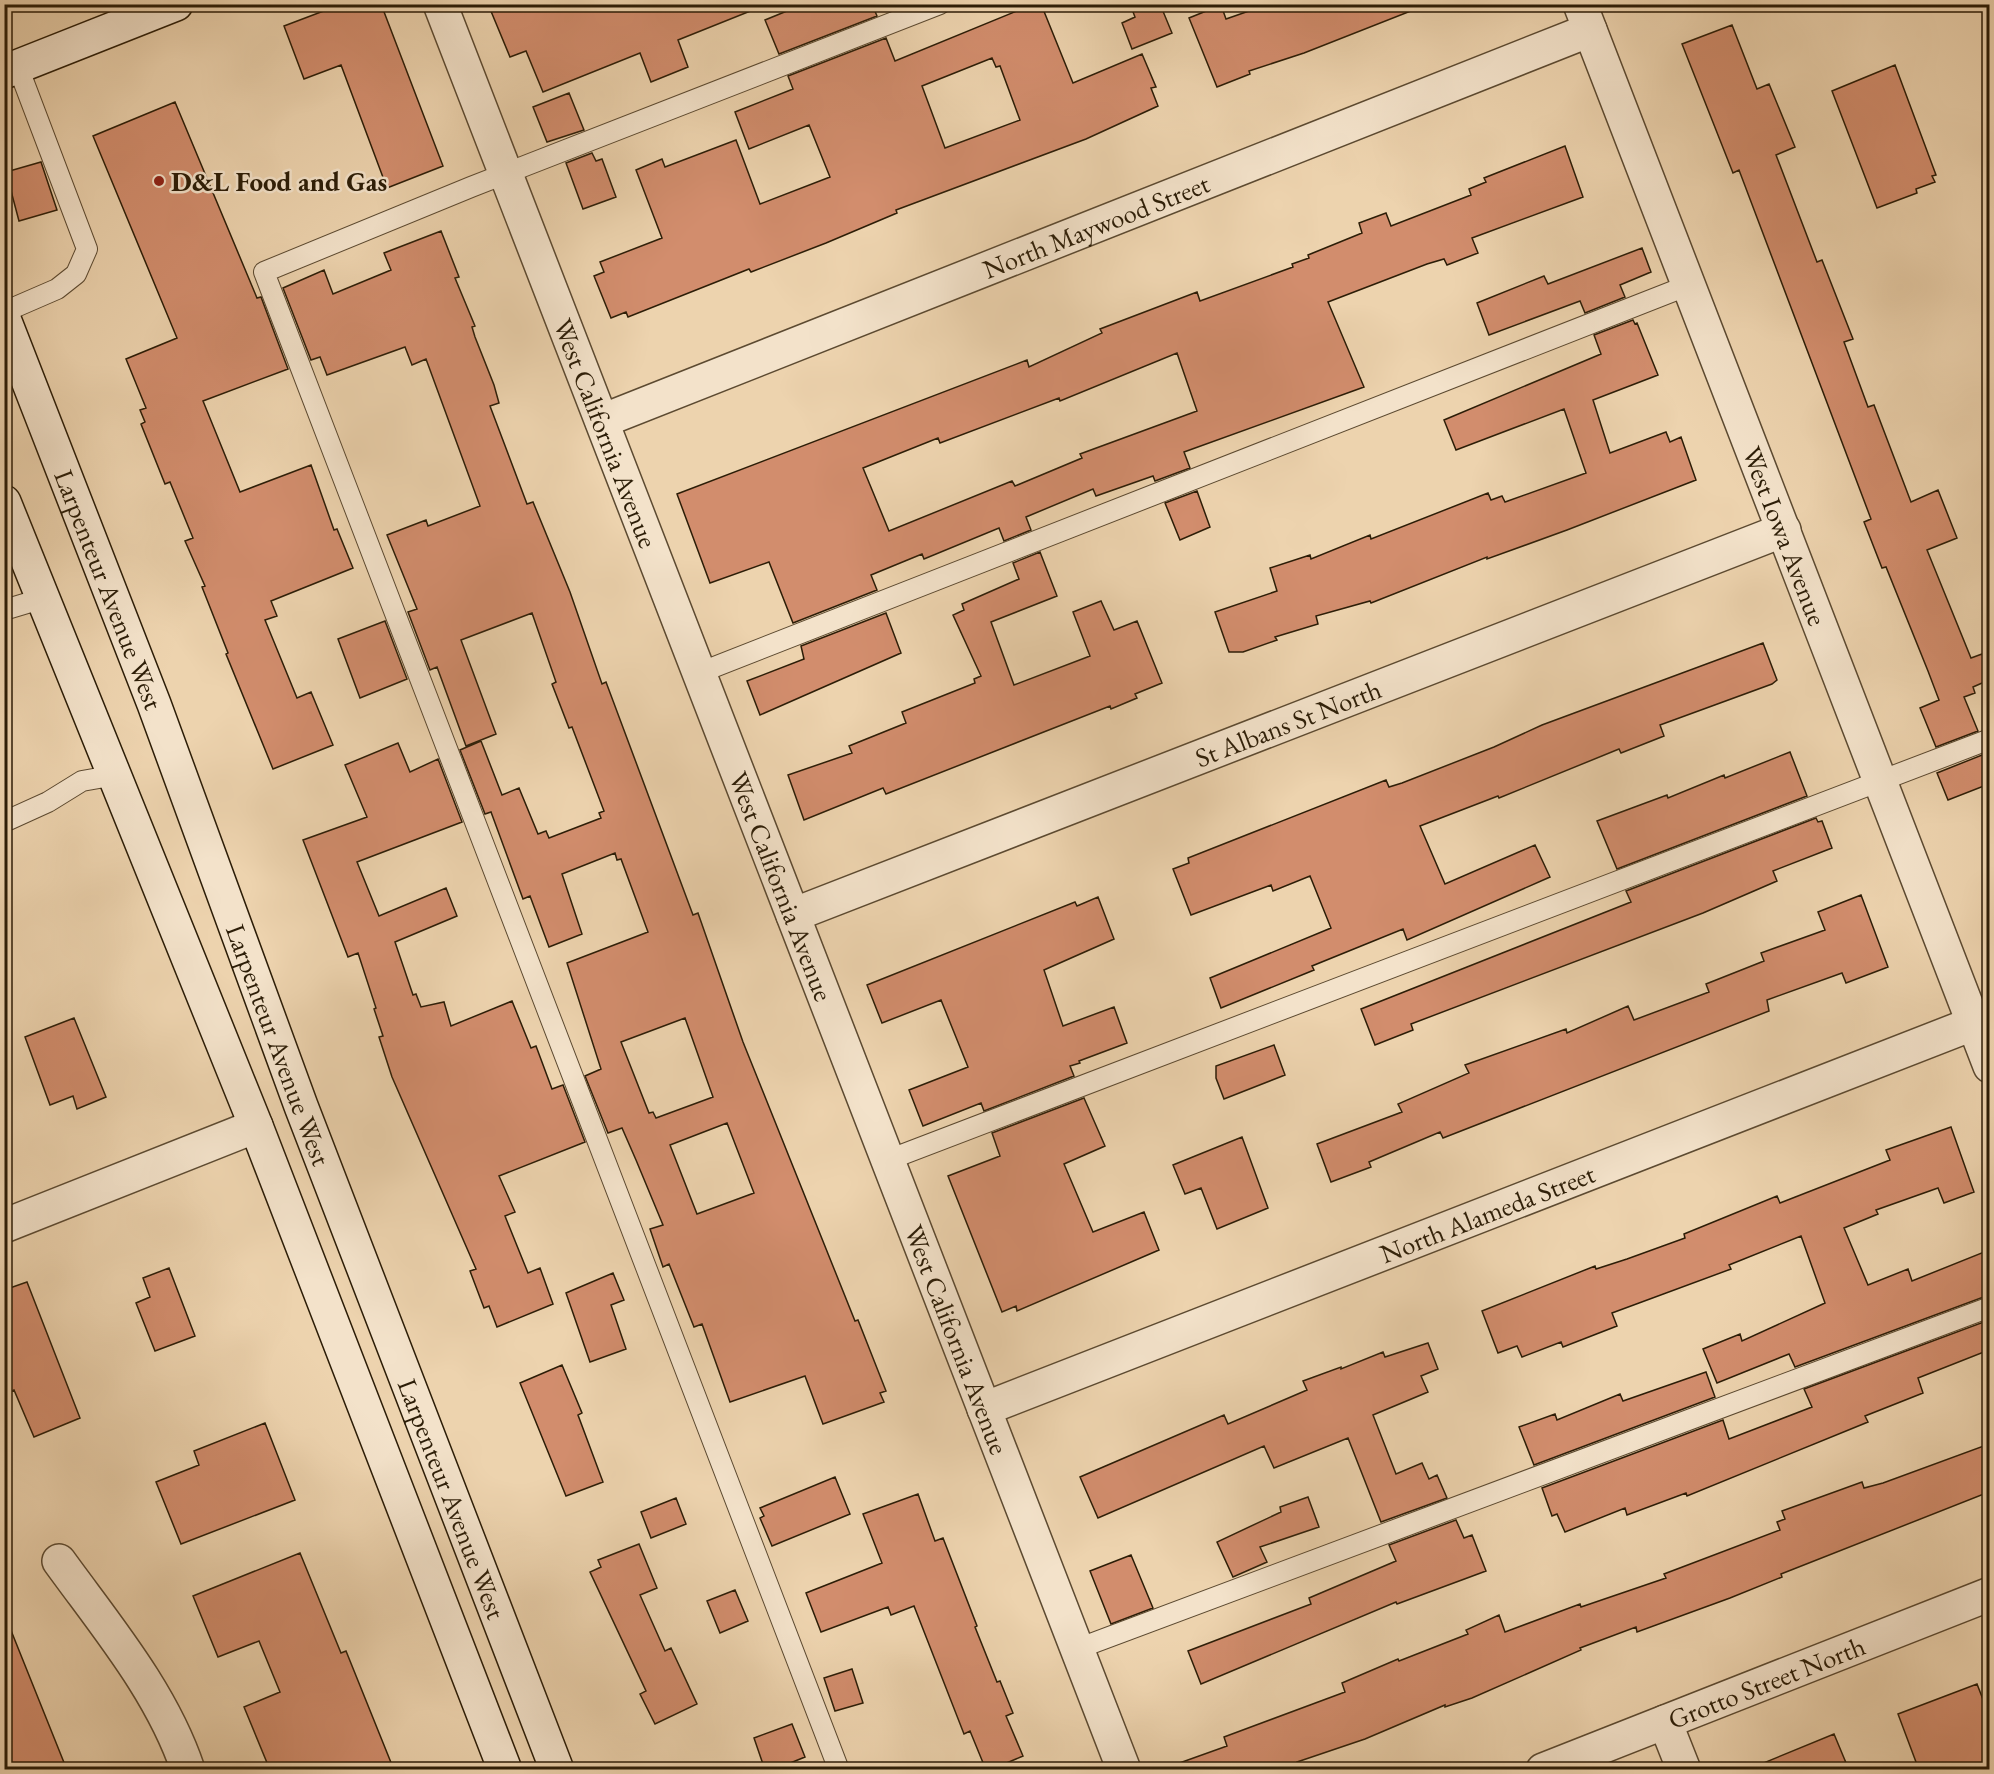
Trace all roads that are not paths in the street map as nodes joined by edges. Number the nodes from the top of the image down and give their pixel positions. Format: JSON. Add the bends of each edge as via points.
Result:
{"nodes":[{"id":1,"x":176,"y":4,"type":"edge"},
{"id":2,"x":440,"y":4,"type":"edge"},
{"id":3,"x":940,"y":4,"type":"edge"},
{"id":4,"x":1585,"y":17,"type":"edge"},
{"id":5,"x":11,"y":70,"type":"edge"},
{"id":6,"x":504,"y":175,"type":"junction"},
{"id":7,"x":1689,"y":285,"type":"junction"},
{"id":8,"x":4,"y":312,"type":"edge"},
{"id":9,"x":4,"y":319,"type":"edge"},
{"id":10,"x":602,"y":422,"type":"junction"},
{"id":11,"x":4,"y":502,"type":"edge"},
{"id":12,"x":1784,"y":530,"type":"junction"},
{"id":13,"x":44,"y":598,"type":"junction"},
{"id":14,"x":4,"y":609,"type":"edge"},
{"id":15,"x":699,"y":673,"type":"junction"},
{"id":16,"x":1989,"y":739,"type":"edge"},
{"id":17,"x":116,"y":775,"type":"junction"},
{"id":18,"x":1882,"y":782,"type":"junction"},
{"id":19,"x":4,"y":822,"type":"edge"},
{"id":20,"x":793,"y":915,"type":"junction"},
{"id":21,"x":1981,"y":1020,"type":"edge"},
{"id":22,"x":1989,"y":1066,"type":"edge"},
{"id":23,"x":256,"y":1126,"type":"junction"},
{"id":24,"x":888,"y":1160,"type":"junction"},
{"id":25,"x":4,"y":1226,"type":"edge"},
{"id":26,"x":1989,"y":1307,"type":"edge"},
{"id":27,"x":984,"y":1409,"type":"junction"},
{"id":28,"x":59,"y":1561,"type":"dead end"},
{"id":29,"x":1989,"y":1594,"type":"edge"},
{"id":30,"x":1077,"y":1649,"type":"junction"},
{"id":31,"x":1665,"y":1722,"type":"junction"},
{"id":32,"x":188,"y":1770,"type":"edge"},
{"id":33,"x":505,"y":1770,"type":"edge"},
{"id":34,"x":557,"y":1770,"type":"edge"},
{"id":35,"x":839,"y":1770,"type":"edge"},
{"id":36,"x":1124,"y":1770,"type":"edge"},
{"id":37,"x":1543,"y":1770,"type":"edge"},
{"id":38,"x":1684,"y":1770,"type":"edge"}],
"edges":[{"from":1,"to":5,"type":"street"},
{"from":2,"to":6,"type":"street","name":"West California Avenue"},
{"from":3,"to":6,"type":"lane"},
{"from":4,"to":7,"type":"street","name":"West Iowa Avenue"},
{"from":4,"to":10,"type":"street","name":"North Maywood Street"},
{"from":5,"to":8,"type":"lane","via":[[87,249],[76,274],[57,289]]},
{"from":6,"to":10,"type":"street","name":"West California Avenue"},
{"from":6,"to":35,"type":"lane","via":[[264,272]]},
{"from":7,"to":12,"type":"street","name":"West Iowa Avenue"},
{"from":7,"to":15,"type":"lane"},
{"from":9,"to":34,"type":"street","name":"Larpenteur Avenue West","via":[[154,704],[301,1106]]},
{"from":10,"to":15,"type":"street","name":"West California Avenue"},
{"from":11,"to":13,"type":"street","name":"Larpenteur Avenue West"},
{"from":12,"to":18,"type":"street","name":"West Iowa Avenue"},
{"from":12,"to":20,"type":"street","name":"St Albans St North"},
{"from":13,"to":14,"type":"lane"},
{"from":13,"to":17,"type":"street","name":"Larpenteur Avenue West"},
{"from":15,"to":20,"type":"street","name":"West California Avenue"},
{"from":16,"to":18,"type":"lane"},
{"from":17,"to":19,"type":"lane","via":[[82,781]]},
{"from":17,"to":23,"type":"street","name":"Larpenteur Avenue West"},
{"from":18,"to":21,"type":"street","name":"West Iowa Avenue"},
{"from":18,"to":24,"type":"lane"},
{"from":20,"to":24,"type":"street","name":"West California Avenue"},
{"from":21,"to":22,"type":"street","name":"West Iowa Avenue"},
{"from":21,"to":27,"type":"street","name":"North Alameda Street"},
{"from":23,"to":25,"type":"street"},
{"from":23,"to":33,"type":"street","name":"Larpenteur Avenue West"},
{"from":24,"to":27,"type":"street","name":"West California Avenue"},
{"from":26,"to":30,"type":"lane"},
{"from":27,"to":30,"type":"street","name":"West California Avenue"},
{"from":28,"to":32,"type":"street","via":[[157,1702]]},
{"from":29,"to":31,"type":"street","name":"Grotto Street North"},
{"from":30,"to":36,"type":"street","name":"West California Avenue"},
{"from":31,"to":37,"type":"street","name":"Grotto Street North"},
{"from":31,"to":38,"type":"street"}]}
